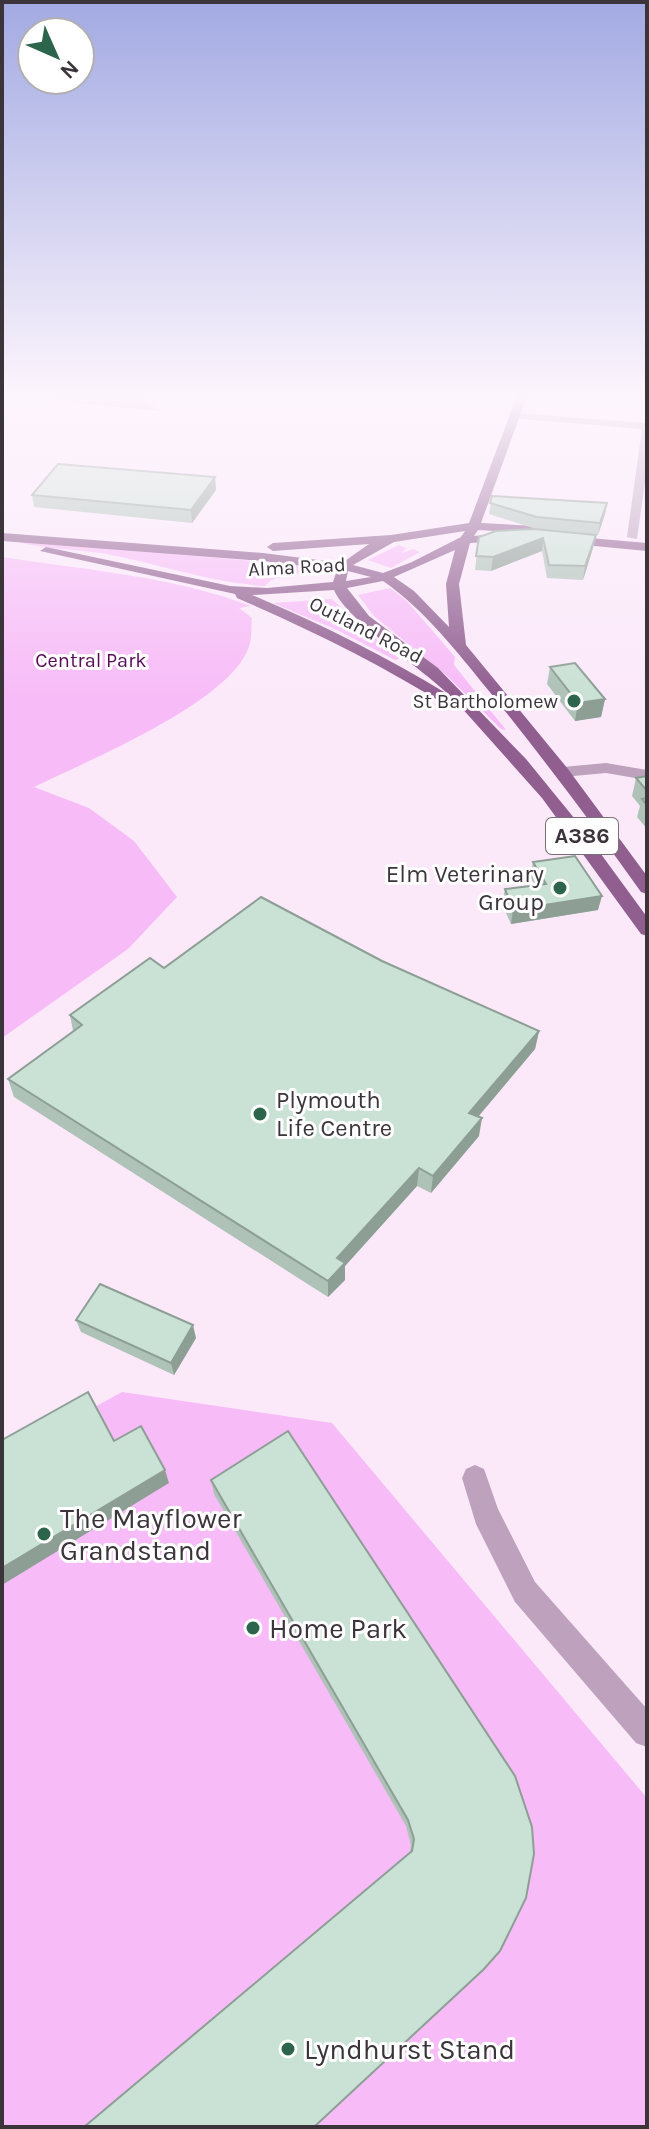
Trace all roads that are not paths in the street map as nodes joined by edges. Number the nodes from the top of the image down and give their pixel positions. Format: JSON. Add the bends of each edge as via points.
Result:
{"nodes":[{"id":1,"x":484,"y":495,"type":"joint"},
{"id":2,"x":638,"y":495,"type":"edge"},
{"id":3,"x":466,"y":509,"type":"dead end"},
{"id":4,"x":455,"y":518,"type":"dead end"},
{"id":5,"x":474,"y":526,"type":"junction"},
{"id":6,"x":436,"y":530,"type":"junction"},
{"id":7,"x":2,"y":537,"type":"edge"},
{"id":8,"x":633,"y":537,"type":"junction"},
{"id":9,"x":647,"y":538,"type":"edge"},
{"id":10,"x":391,"y":539,"type":"junction"},
{"id":11,"x":465,"y":540,"type":"junction"},
{"id":12,"x":2,"y":546,"type":"edge"},
{"id":13,"x":647,"y":547,"type":"edge"},
{"id":14,"x":177,"y":548,"type":"junction"},
{"id":15,"x":346,"y":567,"type":"junction"},
{"id":16,"x":386,"y":577,"type":"junction"},
{"id":17,"x":339,"y":587,"type":"junction"},
{"id":18,"x":230,"y":590,"type":"junction"},
{"id":19,"x":459,"y":646,"type":"junction"},
{"id":20,"x":476,"y":718,"type":"junction"},
{"id":21,"x":563,"y":772,"type":"junction"},
{"id":22,"x":647,"y":775,"type":"edge"},
{"id":23,"x":647,"y":888,"type":"edge"},
{"id":24,"x":647,"y":930,"type":"edge"},
{"id":25,"x":475,"y":1478,"type":"dead end"},
{"id":26,"x":647,"y":1732,"type":"edge"}],
"edges":[{"from":1,"to":3,"type":"main road"},
{"from":1,"to":5,"type":"main road","name":"Outland Road"},
{"from":2,"to":8,"type":"street"},
{"from":4,"to":6,"type":"main road"},
{"from":5,"to":6,"type":"main road"},
{"from":5,"to":8,"type":"main road"},
{"from":5,"to":11,"type":"main road","name":"Outland Road"},
{"from":6,"to":10,"type":"main road"},
{"from":7,"to":14,"type":"main road","name":"Alma Road","number":"A386"},
{"from":8,"to":9,"type":"main road"},
{"from":10,"to":14,"type":"main road","name":"Alma Road","number":"A386"},
{"from":10,"to":15,"type":"main road","name":"Outland Road","via":[[359,554]]},
{"from":11,"to":13,"type":"main road","via":[[536,537]]},
{"from":11,"to":16,"type":"main road"},
{"from":11,"to":19,"type":"main road","name":"Outland Road","via":[[450,583]]},
{"from":12,"to":18,"type":"main road","name":"Alma Road","number":"A386","via":[[114,563]]},
{"from":14,"to":15,"type":"main road","name":"Alma Road","number":"A386"},
{"from":15,"to":16,"type":"main road","name":"Alma Road","number":"A386"},
{"from":15,"to":17,"type":"main road","name":"Outland Road"},
{"from":16,"to":17,"type":"main road","name":"Alma Road"},
{"from":16,"to":19,"type":"main road","name":"Outland Road","number":"A386","via":[[410,594]]},
{"from":17,"to":18,"type":"main road","name":"Alma Road"},
{"from":17,"to":20,"type":"main road","name":"Outland Road","number":"A386","via":[[360,614],[431,670]]},
{"from":18,"to":20,"type":"main road","name":"Outland Road","number":"A386","via":[[344,640]]},
{"from":19,"to":21,"type":"main road","name":"Outland Road","number":"A386"},
{"from":20,"to":24,"type":"main road","name":"Outland Road","number":"A386","via":[[538,780]]},
{"from":21,"to":22,"type":"street","via":[[606,768]]},
{"from":21,"to":23,"type":"main road","name":"Outland Road","number":"A386"},
{"from":25,"to":26,"type":"street","via":[[486,1514],[525,1592]]}]}
